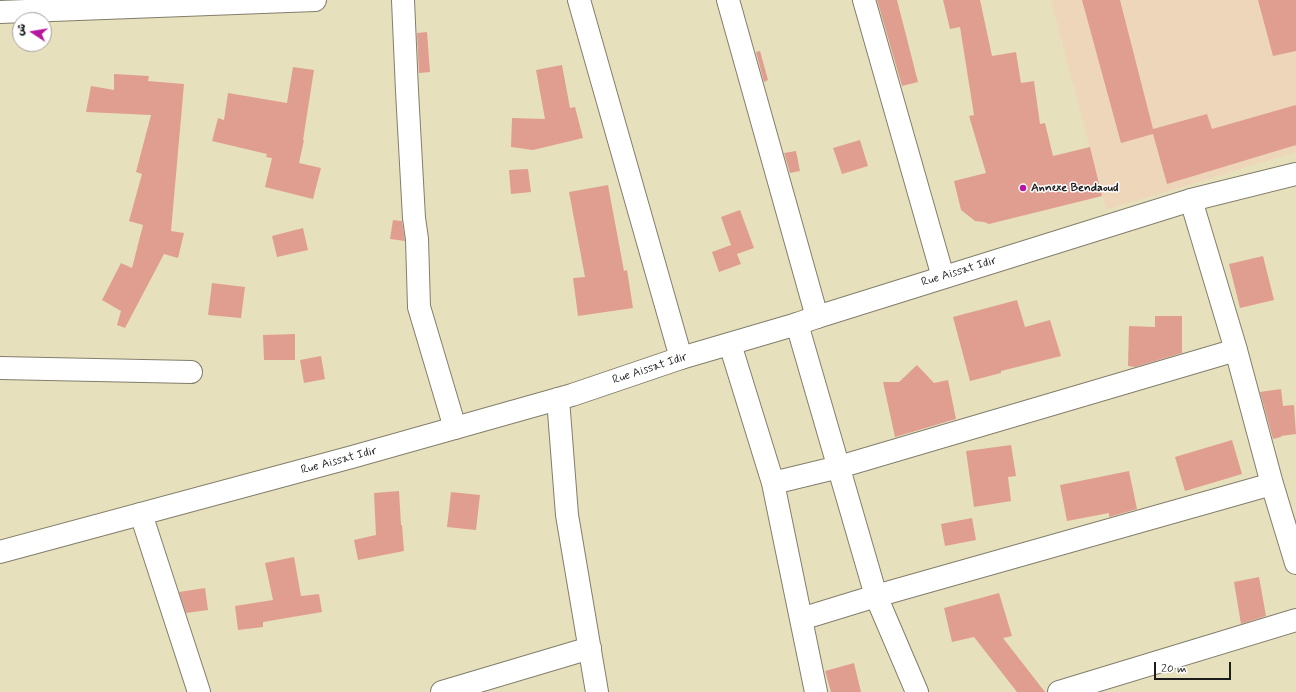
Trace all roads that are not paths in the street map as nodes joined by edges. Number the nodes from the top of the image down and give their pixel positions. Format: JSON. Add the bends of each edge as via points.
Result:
{"nodes":[{"id":1,"x":315,"y":0,"type":"edge"},
{"id":2,"x":403,"y":0,"type":"edge"},
{"id":3,"x":579,"y":0,"type":"edge"},
{"id":4,"x":728,"y":0,"type":"edge"},
{"id":5,"x":864,"y":0,"type":"edge"},
{"id":6,"x":0,"y":12,"type":"edge"},
{"id":7,"x":1296,"y":174,"type":"edge"},
{"id":8,"x":1191,"y":200,"type":"junction"},
{"id":9,"x":943,"y":277,"type":"junction"},
{"id":10,"x":807,"y":320,"type":"junction"},
{"id":11,"x":730,"y":344,"type":"junction"},
{"id":12,"x":1236,"y":350,"type":"junction"},
{"id":13,"x":681,"y":358,"type":"junction"},
{"id":14,"x":0,"y":368,"type":"edge"},
{"id":15,"x":191,"y":372,"type":"dead end"},
{"id":16,"x":558,"y":399,"type":"junction"},
{"id":17,"x":455,"y":428,"type":"junction"},
{"id":18,"x":839,"y":467,"type":"junction"},
{"id":19,"x":772,"y":483,"type":"junction"},
{"id":20,"x":1272,"y":484,"type":"junction"},
{"id":21,"x":141,"y":514,"type":"junction"},
{"id":22,"x":0,"y":552,"type":"edge"},
{"id":23,"x":1296,"y":563,"type":"edge"},
{"id":24,"x":876,"y":596,"type":"junction"},
{"id":25,"x":801,"y":619,"type":"junction"},
{"id":26,"x":1296,"y":620,"type":"edge"},
{"id":27,"x":590,"y":648,"type":"junction"},
{"id":28,"x":199,"y":692,"type":"edge"},
{"id":29,"x":442,"y":692,"type":"edge"},
{"id":30,"x":597,"y":692,"type":"edge"},
{"id":31,"x":816,"y":692,"type":"edge"},
{"id":32,"x":917,"y":692,"type":"edge"},
{"id":33,"x":1059,"y":692,"type":"edge"}],
"edges":[{"from":1,"to":6,"type":"street"},
{"from":2,"to":17,"type":"street","via":[[419,307]]},
{"from":3,"to":13,"type":"street"},
{"from":4,"to":10,"type":"street"},
{"from":5,"to":9,"type":"street"},
{"from":7,"to":8,"type":"street","name":"Rue Aissat Idir"},
{"from":8,"to":9,"type":"street","name":"Rue Aissat Idir"},
{"from":8,"to":12,"type":"street"},
{"from":9,"to":10,"type":"street","name":"Rue Aissat Idir"},
{"from":10,"to":11,"type":"street","name":"Rue Aissat Idir"},
{"from":10,"to":18,"type":"street"},
{"from":11,"to":13,"type":"street","name":"Rue Aissat Idir"},
{"from":11,"to":19,"type":"street"},
{"from":12,"to":18,"type":"street"},
{"from":12,"to":20,"type":"street"},
{"from":13,"to":16,"type":"street","name":"Rue Aissat Idir"},
{"from":14,"to":15,"type":"street"},
{"from":16,"to":17,"type":"street","name":"Rue Aissat Idir"},
{"from":16,"to":27,"type":"street","via":[[567,515]]},
{"from":17,"to":21,"type":"street","name":"Rue Aissat Idir"},
{"from":18,"to":19,"type":"street"},
{"from":18,"to":24,"type":"street"},
{"from":19,"to":25,"type":"street"},
{"from":20,"to":23,"type":"street"},
{"from":20,"to":24,"type":"street"},
{"from":21,"to":22,"type":"street","name":"Rue Aissat Idir"},
{"from":21,"to":28,"type":"street"},
{"from":24,"to":25,"type":"street"},
{"from":24,"to":32,"type":"street"},
{"from":25,"to":31,"type":"street"},
{"from":26,"to":33,"type":"street"},
{"from":27,"to":29,"type":"street"},
{"from":27,"to":30,"type":"street"}]}
